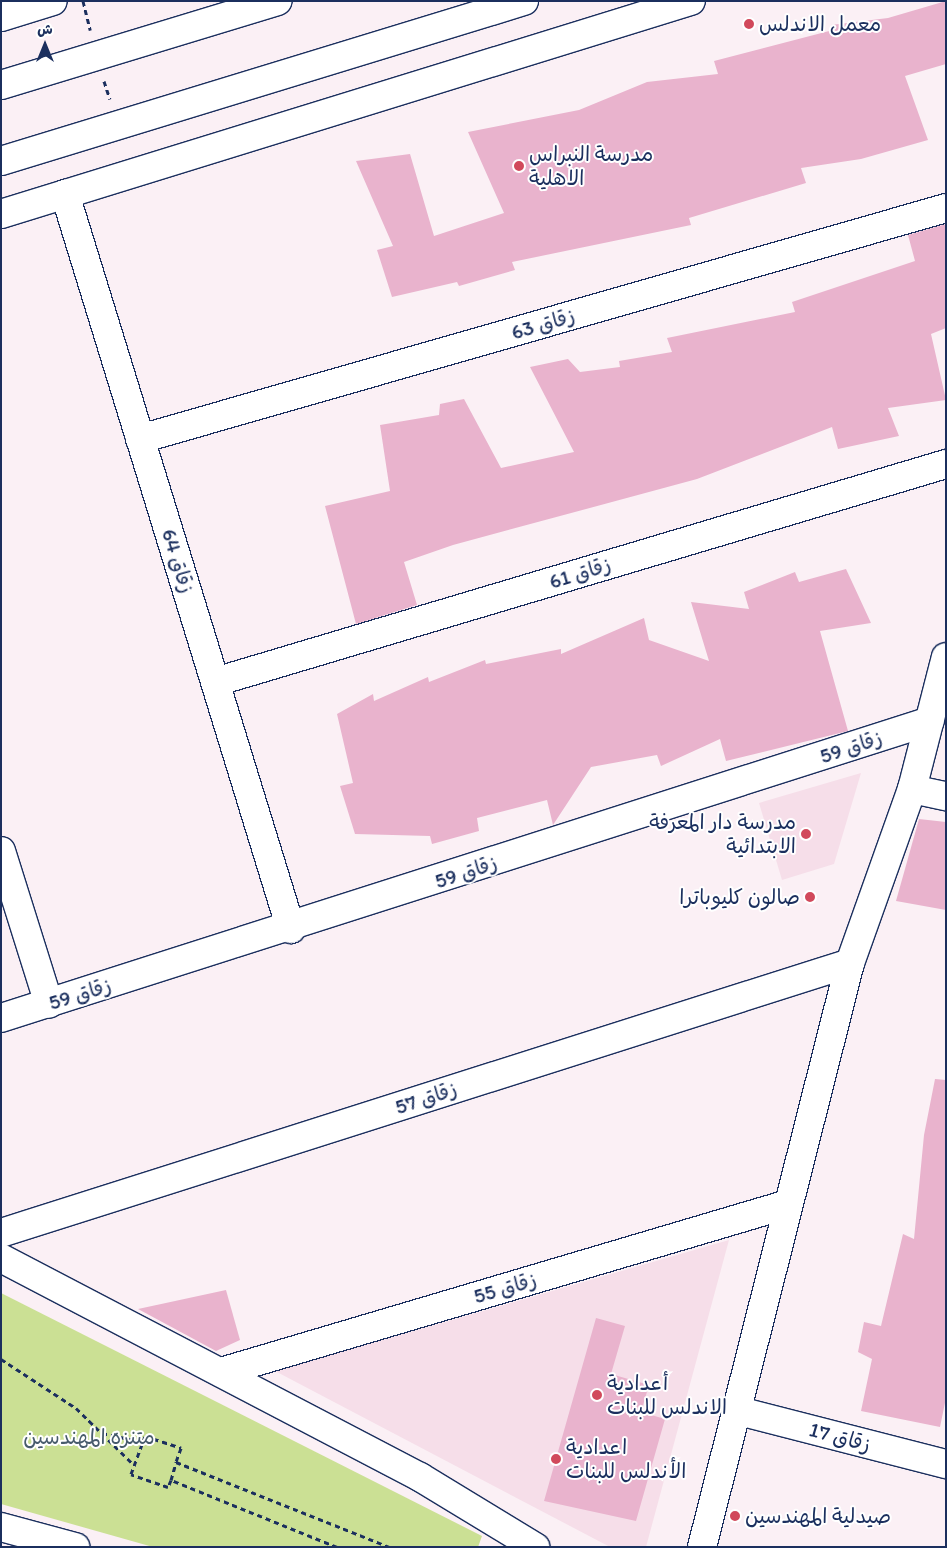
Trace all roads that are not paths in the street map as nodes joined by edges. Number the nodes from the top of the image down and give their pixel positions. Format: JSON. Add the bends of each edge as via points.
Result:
{"nodes":[{"id":1,"x":53,"y":1,"type":"edge"},
{"id":2,"x":278,"y":1,"type":"edge"},
{"id":3,"x":524,"y":1,"type":"edge"},
{"id":4,"x":692,"y":1,"type":"edge"},
{"id":5,"x":1,"y":18,"type":"edge"},
{"id":6,"x":1,"y":85,"type":"edge"},
{"id":7,"x":1,"y":161,"type":"edge"},
{"id":8,"x":65,"y":194,"type":"junction"},
{"id":9,"x":946,"y":208,"type":"edge"},
{"id":10,"x":1,"y":214,"type":"edge"},
{"id":11,"x":140,"y":439,"type":"junction"},
{"id":12,"x":946,"y":464,"type":"edge"},
{"id":13,"x":946,"y":657,"type":"edge"},
{"id":14,"x":215,"y":682,"type":"junction"},
{"id":15,"x":930,"y":721,"type":"junction"},
{"id":16,"x":912,"y":789,"type":"junction"},
{"id":17,"x":946,"y":796,"type":"edge"},
{"id":18,"x":1,"y":851,"type":"edge"},
{"id":19,"x":291,"y":929,"type":"junction"},
{"id":20,"x":850,"y":963,"type":"junction"},
{"id":21,"x":49,"y":1004,"type":"junction"},
{"id":22,"x":1,"y":1018,"type":"edge"},
{"id":23,"x":788,"y":1204,"type":"junction"},
{"id":24,"x":1,"y":1233,"type":"edge"},
{"id":25,"x":1,"y":1258,"type":"edge"},
{"id":26,"x":221,"y":1372,"type":"junction"},
{"id":27,"x":735,"y":1410,"type":"junction"},
{"id":28,"x":946,"y":1464,"type":"edge"},
{"id":29,"x":1,"y":1527,"type":"edge"},
{"id":30,"x":532,"y":1545,"type":"edge"},
{"id":31,"x":75,"y":1547,"type":"edge"},
{"id":32,"x":702,"y":1547,"type":"edge"}],
"edges":[{"from":1,"to":5,"type":"main road"},
{"from":2,"to":6,"type":"main road"},
{"from":3,"to":7,"type":"main road"},
{"from":4,"to":8,"type":"main road"},
{"from":8,"to":10,"type":"main road"},
{"from":8,"to":11,"type":"main road","name":"زقاق 64"},
{"from":9,"to":11,"type":"main road","name":"زقاق 63"},
{"from":11,"to":14,"type":"main road","name":"زقاق 64"},
{"from":12,"to":14,"type":"main road","name":"زقاق 61"},
{"from":13,"to":15,"type":"main road"},
{"from":14,"to":19,"type":"main road","name":"زقاق 64"},
{"from":15,"to":16,"type":"main road"},
{"from":15,"to":19,"type":"main road","name":"زقاق 59"},
{"from":16,"to":17,"type":"main road"},
{"from":16,"to":20,"type":"main road"},
{"from":18,"to":21,"type":"main road"},
{"from":19,"to":21,"type":"main road","name":"زقاق 59"},
{"from":20,"to":23,"type":"main road"},
{"from":20,"to":24,"type":"main road","name":"زقاق 57"},
{"from":21,"to":22,"type":"main road","name":"زقاق 59"},
{"from":23,"to":26,"type":"main road","name":"زقاق 55"},
{"from":23,"to":27,"type":"main road"},
{"from":25,"to":26,"type":"main road"},
{"from":26,"to":30,"type":"main road","via":[[420,1477]]},
{"from":27,"to":28,"type":"main road","name":"زقاق 17"},
{"from":27,"to":32,"type":"main road"},
{"from":29,"to":31,"type":"main road"}]}
